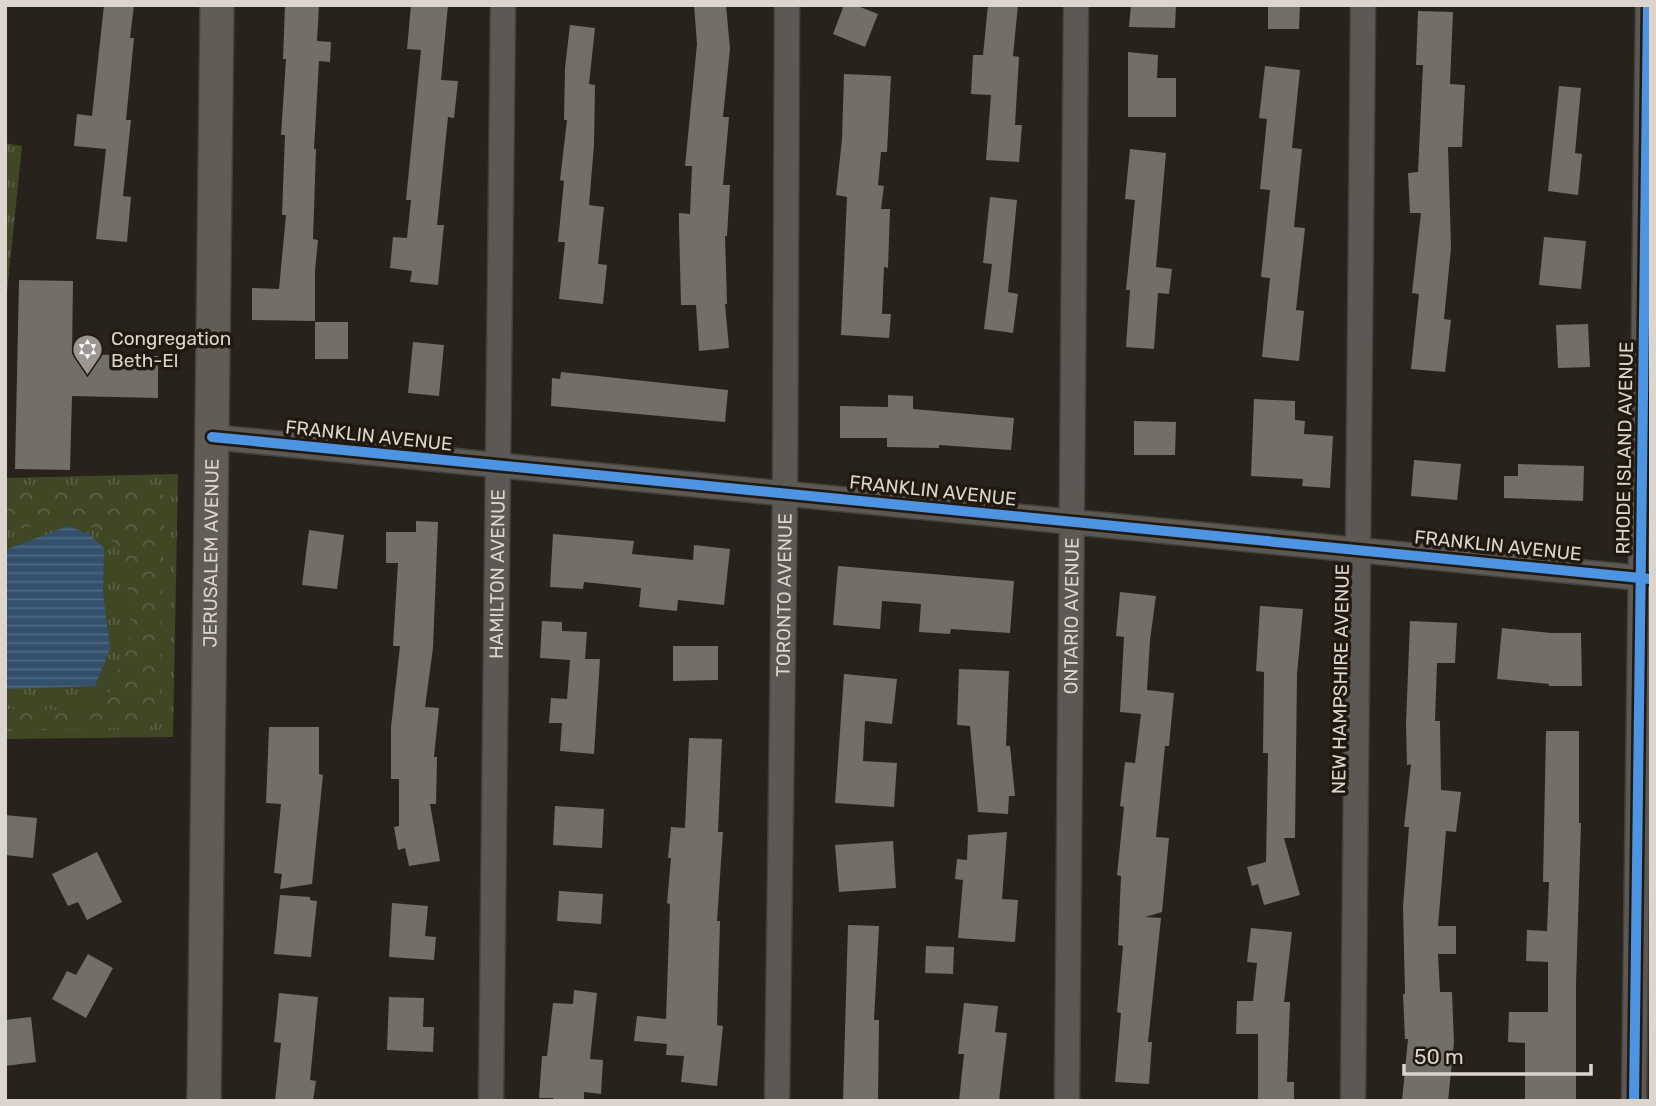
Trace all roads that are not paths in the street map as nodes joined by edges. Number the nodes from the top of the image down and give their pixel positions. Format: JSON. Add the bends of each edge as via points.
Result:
{"nodes":[{"id":1,"x":217,"y":5,"type":"edge"},
{"id":2,"x":503,"y":5,"type":"edge"},
{"id":3,"x":787,"y":5,"type":"edge"},
{"id":4,"x":1076,"y":5,"type":"edge"},
{"id":5,"x":1363,"y":5,"type":"edge"},
{"id":6,"x":1648,"y":5,"type":"edge"},
{"id":7,"x":212,"y":437,"type":"junction"},
{"id":8,"x":498,"y":465,"type":"junction"},
{"id":9,"x":785,"y":493,"type":"junction"},
{"id":10,"x":1072,"y":521,"type":"junction"},
{"id":11,"x":1358,"y":549,"type":"junction"},
{"id":12,"x":1646,"y":578,"type":"edge"},
{"id":13,"x":204,"y":1101,"type":"edge"},
{"id":14,"x":491,"y":1101,"type":"edge"},
{"id":15,"x":777,"y":1101,"type":"edge"},
{"id":16,"x":1067,"y":1101,"type":"edge"},
{"id":17,"x":1353,"y":1101,"type":"edge"},
{"id":18,"x":1634,"y":1101,"type":"edge"}],
"edges":[{"from":1,"to":7,"type":"main road","name":"JERUSALEM AVENUE"},
{"from":2,"to":8,"type":"street","name":"HAMILTON AVENUE"},
{"from":3,"to":9,"type":"street","name":"TORONTO AVENUE"},
{"from":4,"to":10,"type":"street","name":"ONTARIO AVENUE"},
{"from":5,"to":11,"type":"street","name":"NEW HAMPSHIRE AVENUE"},
{"from":6,"to":12,"type":"street","name":"RHODE ISLAND AVENUE"},
{"from":7,"to":8,"type":"street","name":"FRANKLIN AVENUE"},
{"from":7,"to":13,"type":"main road","name":"JERUSALEM AVENUE"},
{"from":8,"to":9,"type":"street","name":"FRANKLIN AVENUE"},
{"from":8,"to":14,"type":"street","name":"HAMILTON AVENUE"},
{"from":9,"to":10,"type":"street","name":"FRANKLIN AVENUE"},
{"from":9,"to":15,"type":"street","name":"TORONTO AVENUE"},
{"from":10,"to":11,"type":"street","name":"FRANKLIN AVENUE"},
{"from":10,"to":16,"type":"street","name":"ONTARIO AVENUE"},
{"from":11,"to":12,"type":"street","name":"FRANKLIN AVENUE"},
{"from":11,"to":17,"type":"street","name":"NEW HAMPSHIRE AVENUE"},
{"from":12,"to":18,"type":"street","name":"RHODE ISLAND AVENUE"}]}
